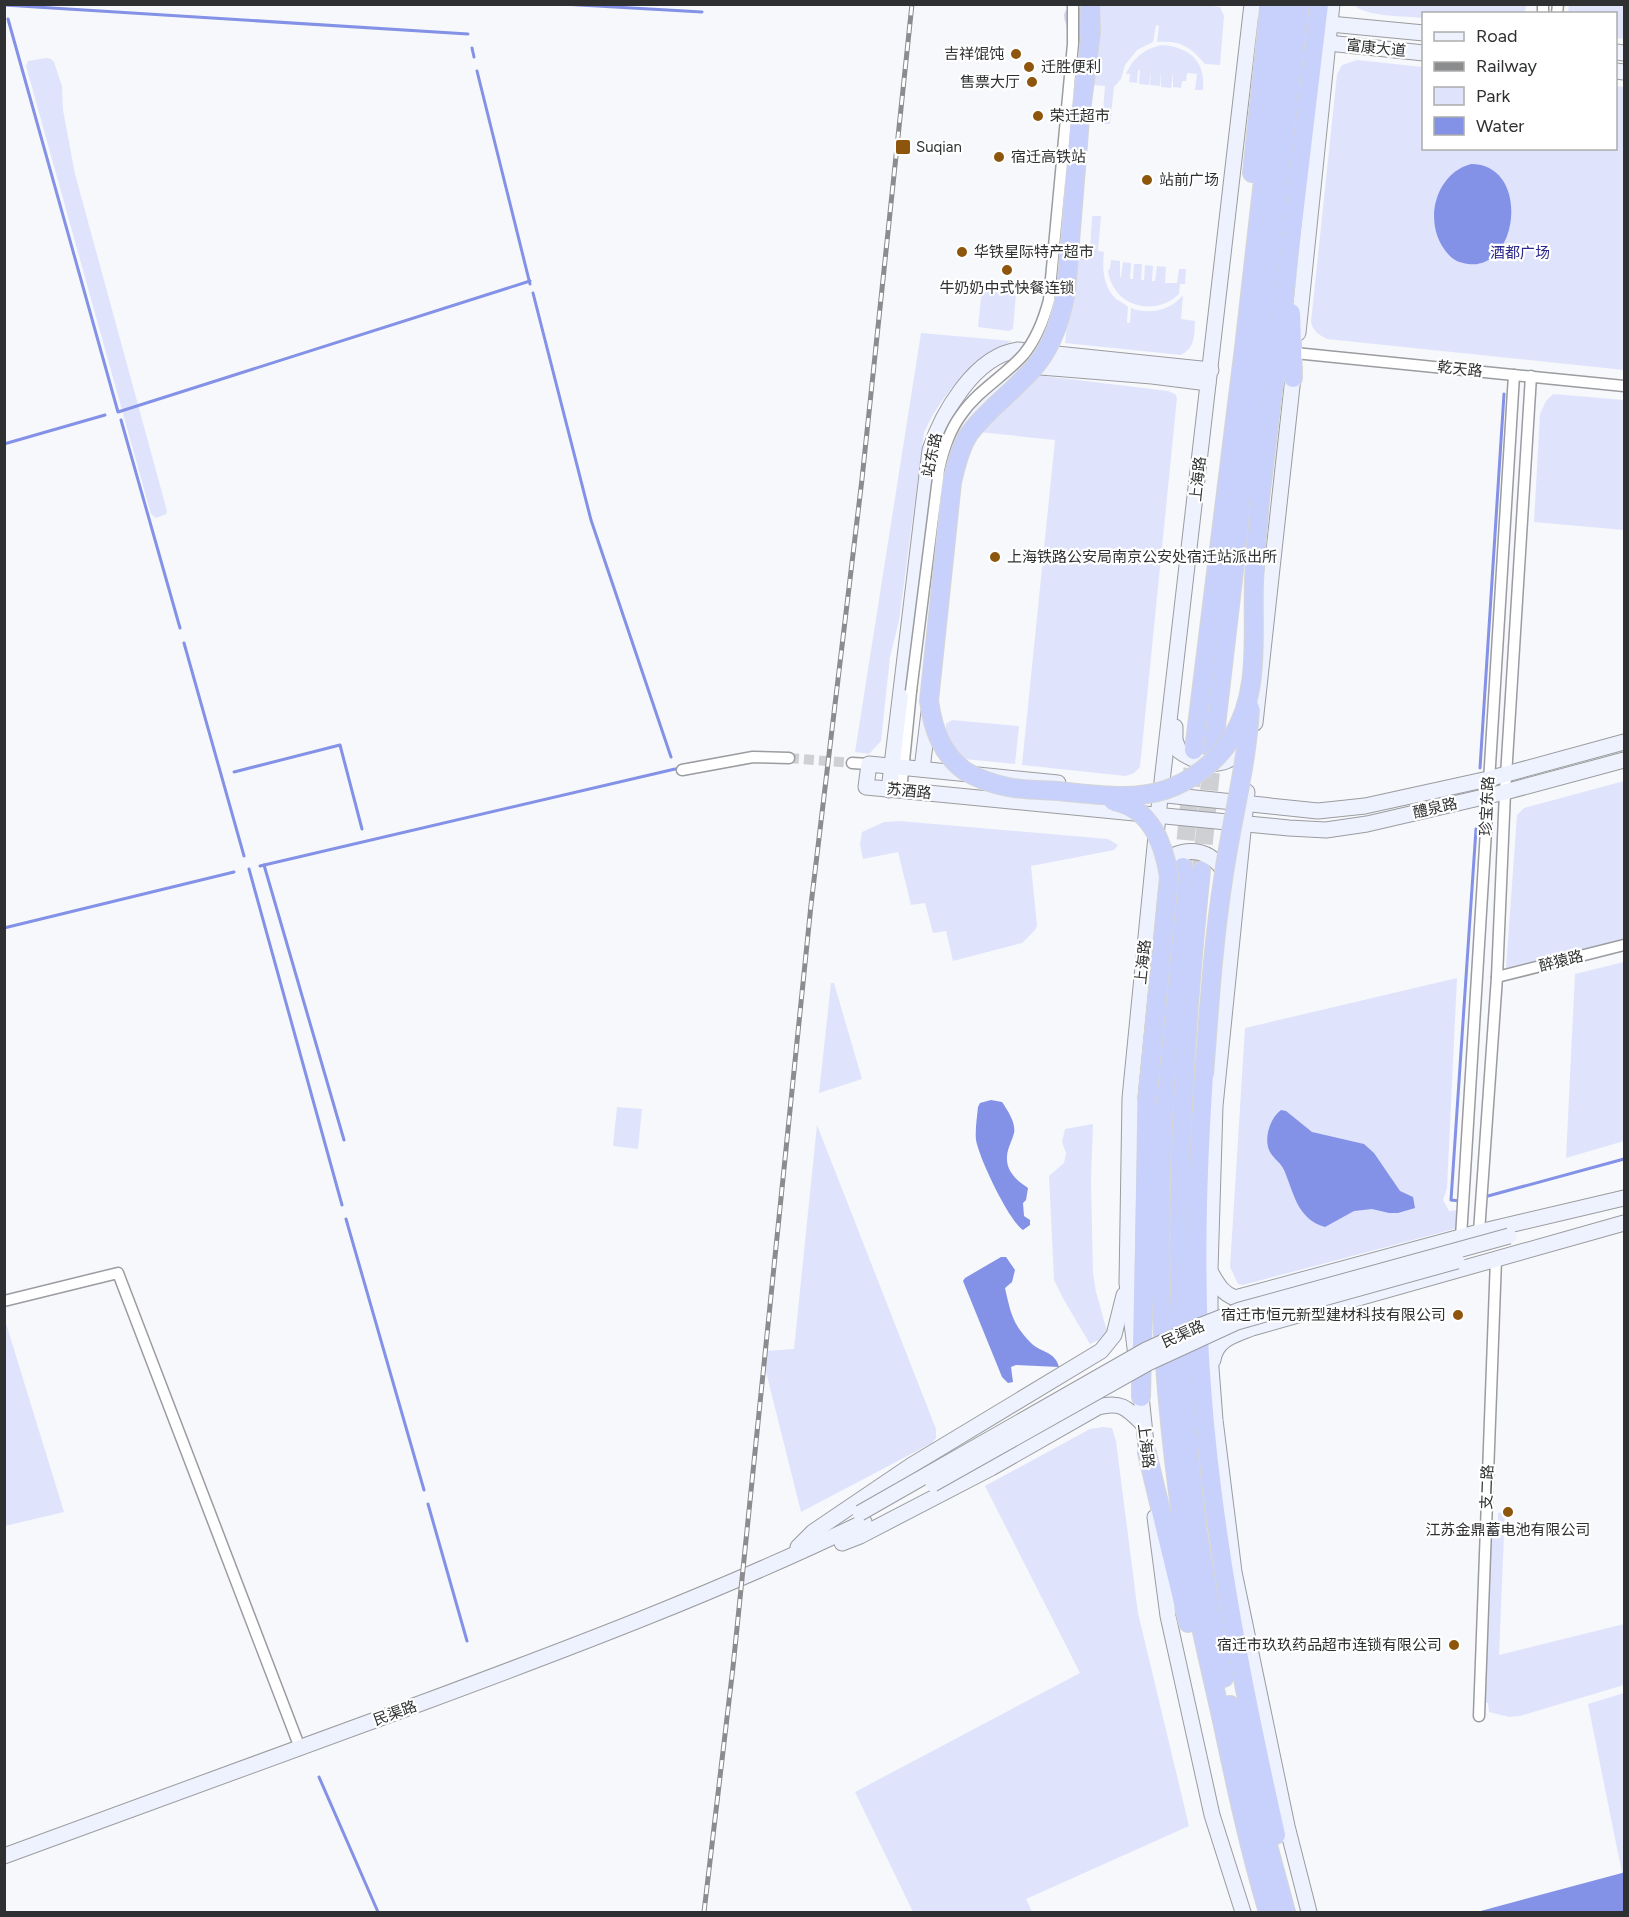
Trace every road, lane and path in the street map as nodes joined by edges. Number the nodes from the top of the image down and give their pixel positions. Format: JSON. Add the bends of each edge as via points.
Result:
{"nodes":[{"id":1,"x":1090,"y":4,"type":"edge"},
{"id":2,"x":1252,"y":4,"type":"edge"},
{"id":3,"x":1268,"y":4,"type":"edge"},
{"id":4,"x":1283,"y":4,"type":"edge"},
{"id":5,"x":1300,"y":4,"type":"edge"},
{"id":6,"x":1319,"y":4,"type":"edge"},
{"id":7,"x":1332,"y":4,"type":"edge"},
{"id":8,"x":1074,"y":10,"type":"edge"},
{"id":9,"x":1330,"y":24,"type":"junction"},
{"id":10,"x":1422,"y":33,"type":"edge"},
{"id":11,"x":1328,"y":43,"type":"junction"},
{"id":12,"x":1422,"y":53,"type":"edge"},
{"id":13,"x":1080,"y":118,"type":"junction"},
{"id":14,"x":1296,"y":193,"type":"junction"},
{"id":15,"x":1070,"y":248,"type":"junction"},
{"id":16,"x":1043,"y":322,"type":"junction"},
{"id":17,"x":1244,"y":348,"type":"junction"},
{"id":18,"x":1295,"y":353,"type":"junction"},
{"id":19,"x":1514,"y":375,"type":"junction"},
{"id":20,"x":1531,"y":376,"type":"junction"},
{"id":21,"x":1210,"y":377,"type":"junction"},
{"id":22,"x":1293,"y":378,"type":"junction"},
{"id":23,"x":1624,"y":386,"type":"edge"},
{"id":24,"x":1181,"y":625,"type":"junction"},
{"id":25,"x":1265,"y":636,"type":"junction"},
{"id":26,"x":1252,"y":672,"type":"junction"},
{"id":27,"x":926,"y":739,"type":"junction"},
{"id":28,"x":1624,"y":742,"type":"edge"},
{"id":29,"x":1194,"y":750,"type":"tunnel mouth"},
{"id":30,"x":1213,"y":751,"type":"tunnel mouth"},
{"id":31,"x":789,"y":758,"type":"tunnel mouth"},
{"id":32,"x":1624,"y":760,"type":"edge"},
{"id":33,"x":852,"y":762,"type":"tunnel mouth"},
{"id":34,"x":869,"y":764,"type":"junction"},
{"id":35,"x":898,"y":766,"type":"junction"},
{"id":36,"x":922,"y":769,"type":"junction"},
{"id":37,"x":682,"y":770,"type":"dead end"},
{"id":38,"x":948,"y":772,"type":"junction"},
{"id":39,"x":1507,"y":773,"type":"junction"},
{"id":40,"x":1488,"y":778,"type":"junction"},
{"id":41,"x":895,"y":790,"type":"junction"},
{"id":42,"x":1040,"y":790,"type":"junction"},
{"id":43,"x":1505,"y":792,"type":"junction"},
{"id":44,"x":1160,"y":794,"type":"junction"},
{"id":45,"x":1487,"y":795,"type":"junction"},
{"id":46,"x":1245,"y":802,"type":"junction"},
{"id":47,"x":1158,"y":816,"type":"junction"},
{"id":48,"x":1243,"y":824,"type":"junction"},
{"id":49,"x":1624,"y":945,"type":"edge"},
{"id":50,"x":1145,"y":947,"type":"junction"},
{"id":51,"x":1230,"y":950,"type":"junction"},
{"id":52,"x":1497,"y":977,"type":"junction"},
{"id":53,"x":1624,"y":1198,"type":"edge"},
{"id":54,"x":1624,"y":1204,"type":"edge"},
{"id":55,"x":1624,"y":1220,"type":"edge"},
{"id":56,"x":1479,"y":1232,"type":"junction"},
{"id":57,"x":1461,"y":1237,"type":"junction"},
{"id":58,"x":1510,"y":1241,"type":"junction"},
{"id":59,"x":1496,"y":1259,"type":"junction"},
{"id":60,"x":1210,"y":1270,"type":"junction"},
{"id":61,"x":1127,"y":1283,"type":"junction"},
{"id":62,"x":4,"y":1301,"type":"edge"},
{"id":63,"x":1212,"y":1379,"type":"junction"},
{"id":64,"x":1141,"y":1397,"type":"junction"},
{"id":65,"x":1143,"y":1424,"type":"junction"},
{"id":66,"x":1147,"y":1453,"type":"junction"},
{"id":67,"x":798,"y":1550,"type":"junction"},
{"id":68,"x":1479,"y":1716,"type":"dead end"},
{"id":69,"x":300,"y":1748,"type":"junction"},
{"id":70,"x":1251,"y":1853,"type":"junction"},
{"id":71,"x":4,"y":1856,"type":"edge"},
{"id":72,"x":1291,"y":1910,"type":"edge"},
{"id":73,"x":1244,"y":1912,"type":"edge"}],
"edges":[{"from":1,"to":13,"type":"highway","bridge":true,"via":[[1091,32]]},
{"from":2,"to":21,"type":"main road","name":"上海路"},
{"from":3,"to":17,"type":"highway","via":[[1243,260]]},
{"from":4,"to":17,"type":"highway","name":"上海路"},
{"from":5,"to":30,"type":"highway"},
{"from":6,"to":14,"type":"highway"},
{"from":7,"to":9,"type":"main road"},
{"from":8,"to":13,"type":"highway","bridge":true,"via":[[1084,49]]},
{"from":8,"to":16,"type":"street","bridge":true,"via":[[1050,288]]},
{"from":9,"to":10,"type":"main road","name":"富康大道"},
{"from":9,"to":11,"type":"main road"},
{"from":11,"to":12,"type":"main road","name":"富康大道"},
{"from":11,"to":18,"type":"main road"},
{"from":13,"to":15,"type":"highway","bridge":true},
{"from":14,"to":22,"type":"highway","via":[[1299,239],[1292,310]]},
{"from":14,"to":26,"type":"highway","bridge":true,"via":[[1260,500]]},
{"from":15,"to":16,"type":"highway","bridge":true,"via":[[1061,290]]},
{"from":15,"to":42,"type":"highway","bridge":true,"via":[[1061,316],[1049,346],[1038,363],[968,436],[956,462],[929,701],[942,747],[963,769],[980,779],[1009,787]]},
{"from":16,"to":35,"type":"street","bridge":true,"via":[[1025,352],[961,415],[943,452]]},
{"from":17,"to":29,"type":"highway","name":"上海路"},
{"from":18,"to":19,"type":"street","name":"乾天路"},
{"from":18,"to":22,"type":"main road"},
{"from":19,"to":20,"type":"street","name":"乾天路"},
{"from":19,"to":40,"type":"street","name":"珍宝东路"},
{"from":20,"to":23,"type":"street","name":"乾天路"},
{"from":20,"to":39,"type":"street","name":"珍宝东路"},
{"from":21,"to":24,"type":"main road","name":"上海路"},
{"from":21,"to":27,"type":"main road","name":"站东路","via":[[1028,366],[1010,376],[967,420],[959,448]]},
{"from":21,"to":35,"type":"main road","name":"站东路","via":[[1018,350],[988,363],[950,404],[930,450]]},
{"from":22,"to":25,"type":"main road"},
{"from":24,"to":25,"type":"main road","via":[[1175,740],[1179,751],[1215,764],[1239,752],[1243,744]]},
{"from":24,"to":44,"type":"main road","name":"上海路"},
{"from":25,"to":46,"type":"main road"},
{"from":26,"to":42,"type":"highway","bridge":true,"via":[[1246,706],[1236,730],[1216,758],[1191,777],[1165,790],[1129,796]]},
{"from":26,"to":72,"type":"highway","bridge":true,"via":[[1249,734],[1213,956],[1200,1139],[1199,1344],[1224,1565]]},
{"from":27,"to":36,"type":"main road","name":"站东路"},
{"from":27,"to":38,"type":"main road","via":[[929,750]]},
{"from":28,"to":39,"type":"main road","name":"醴泉路"},
{"from":31,"to":37,"type":"street","via":[[753,757]]},
{"from":32,"to":43,"type":"main road","name":"醴泉路"},
{"from":33,"to":34,"type":"street"},
{"from":34,"to":35,"type":"main road","name":"苏酒路"},
{"from":34,"to":41,"type":"main road","name":"苏酒路","via":[[866,787]]},
{"from":35,"to":36,"type":"main road","name":"苏酒路"},
{"from":35,"to":41,"type":"main road","name":"站东路"},
{"from":36,"to":38,"type":"main road","name":"苏酒路"},
{"from":38,"to":44,"type":"main road","name":"苏酒路"},
{"from":39,"to":40,"type":"main road","name":"醴泉路"},
{"from":39,"to":43,"type":"street","name":"珍宝东路"},
{"from":40,"to":45,"type":"street","name":"珍宝东路"},
{"from":40,"to":46,"type":"main road","name":"醴泉路","via":[[1365,806],[1318,811]]},
{"from":41,"to":47,"type":"main road","name":"苏酒路"},
{"from":42,"to":64,"type":"highway","bridge":true,"via":[[1137,810],[1161,843],[1169,877],[1147,1102]]},
{"from":43,"to":45,"type":"main road","name":"醴泉路"},
{"from":43,"to":52,"type":"street","name":"珍宝东路"},
{"from":44,"to":46,"type":"main road","name":"苏酒路"},
{"from":44,"to":47,"type":"main road","name":"上海路"},
{"from":45,"to":48,"type":"main road","name":"醴泉路","via":[[1326,830]]},
{"from":45,"to":57,"type":"street","name":"珍宝东路"},
{"from":46,"to":48,"type":"main road"},
{"from":47,"to":48,"type":"main road","name":"苏酒路"},
{"from":47,"to":50,"type":"main road","name":"上海路"},
{"from":48,"to":51,"type":"main road"},
{"from":49,"to":52,"type":"street","name":"醉猿路"},
{"from":50,"to":51,"type":"main road","via":[[1159,867],[1169,857],[1187,852],[1214,858],[1227,877]]},
{"from":50,"to":61,"type":"main road","name":"上海路","via":[[1130,1098]]},
{"from":51,"to":60,"type":"main road","via":[[1215,1106]]},
{"from":52,"to":56,"type":"street","name":"珍宝东路"},
{"from":53,"to":56,"type":"main road"},
{"from":54,"to":58,"type":"main road","name":"民渠路"},
{"from":55,"to":58,"type":"main road","name":"民渠路"},
{"from":55,"to":59,"type":"main road","name":"民渠路"},
{"from":56,"to":57,"type":"main road"},
{"from":57,"to":60,"type":"main road","via":[[1235,1298],[1220,1288]]},
{"from":58,"to":67,"type":"main road","name":"民渠路","bridge":true,"via":[[1216,1331]]},
{"from":59,"to":63,"type":"main road","name":"民渠路","via":[[1234,1335],[1216,1349]]},
{"from":59,"to":68,"type":"street","name":"支二路"},
{"from":60,"to":63,"type":"main road"},
{"from":61,"to":64,"type":"main road","name":"上海路"},
{"from":61,"to":67,"type":"main road","via":[[1114,1335],[1101,1351],[912,1466],[813,1532]]},
{"from":62,"to":69,"type":"street","via":[[118,1272]]},
{"from":63,"to":72,"type":"main road","via":[[1234,1572],[1287,1826]]},
{"from":64,"to":65,"type":"main road","name":"上海路"},
{"from":65,"to":66,"type":"main road","name":"上海路"},
{"from":65,"to":67,"type":"main road","via":[[1127,1408],[1113,1404],[1098,1407],[992,1468],[860,1536],[836,1545]]},
{"from":66,"to":70,"type":"highway","via":[[1230,1802]]},
{"from":66,"to":73,"type":"main road","name":"上海路","via":[[1168,1616],[1212,1815]]},
{"from":67,"to":69,"type":"main road","name":"民渠路","via":[[687,1601]]},
{"from":69,"to":71,"type":"main road","name":"民渠路"},
{"from":70,"to":72,"type":"highway","name":"上海路"},
{"from":70,"to":72,"type":"highway","name":"上海路","via":[[1183,1530],[1164,1333],[1160,1249],[1164,1093],[1192,869],[1181,1136],[1181,1317],[1190,1453],[1199,1540],[1226,1689]]}]}
